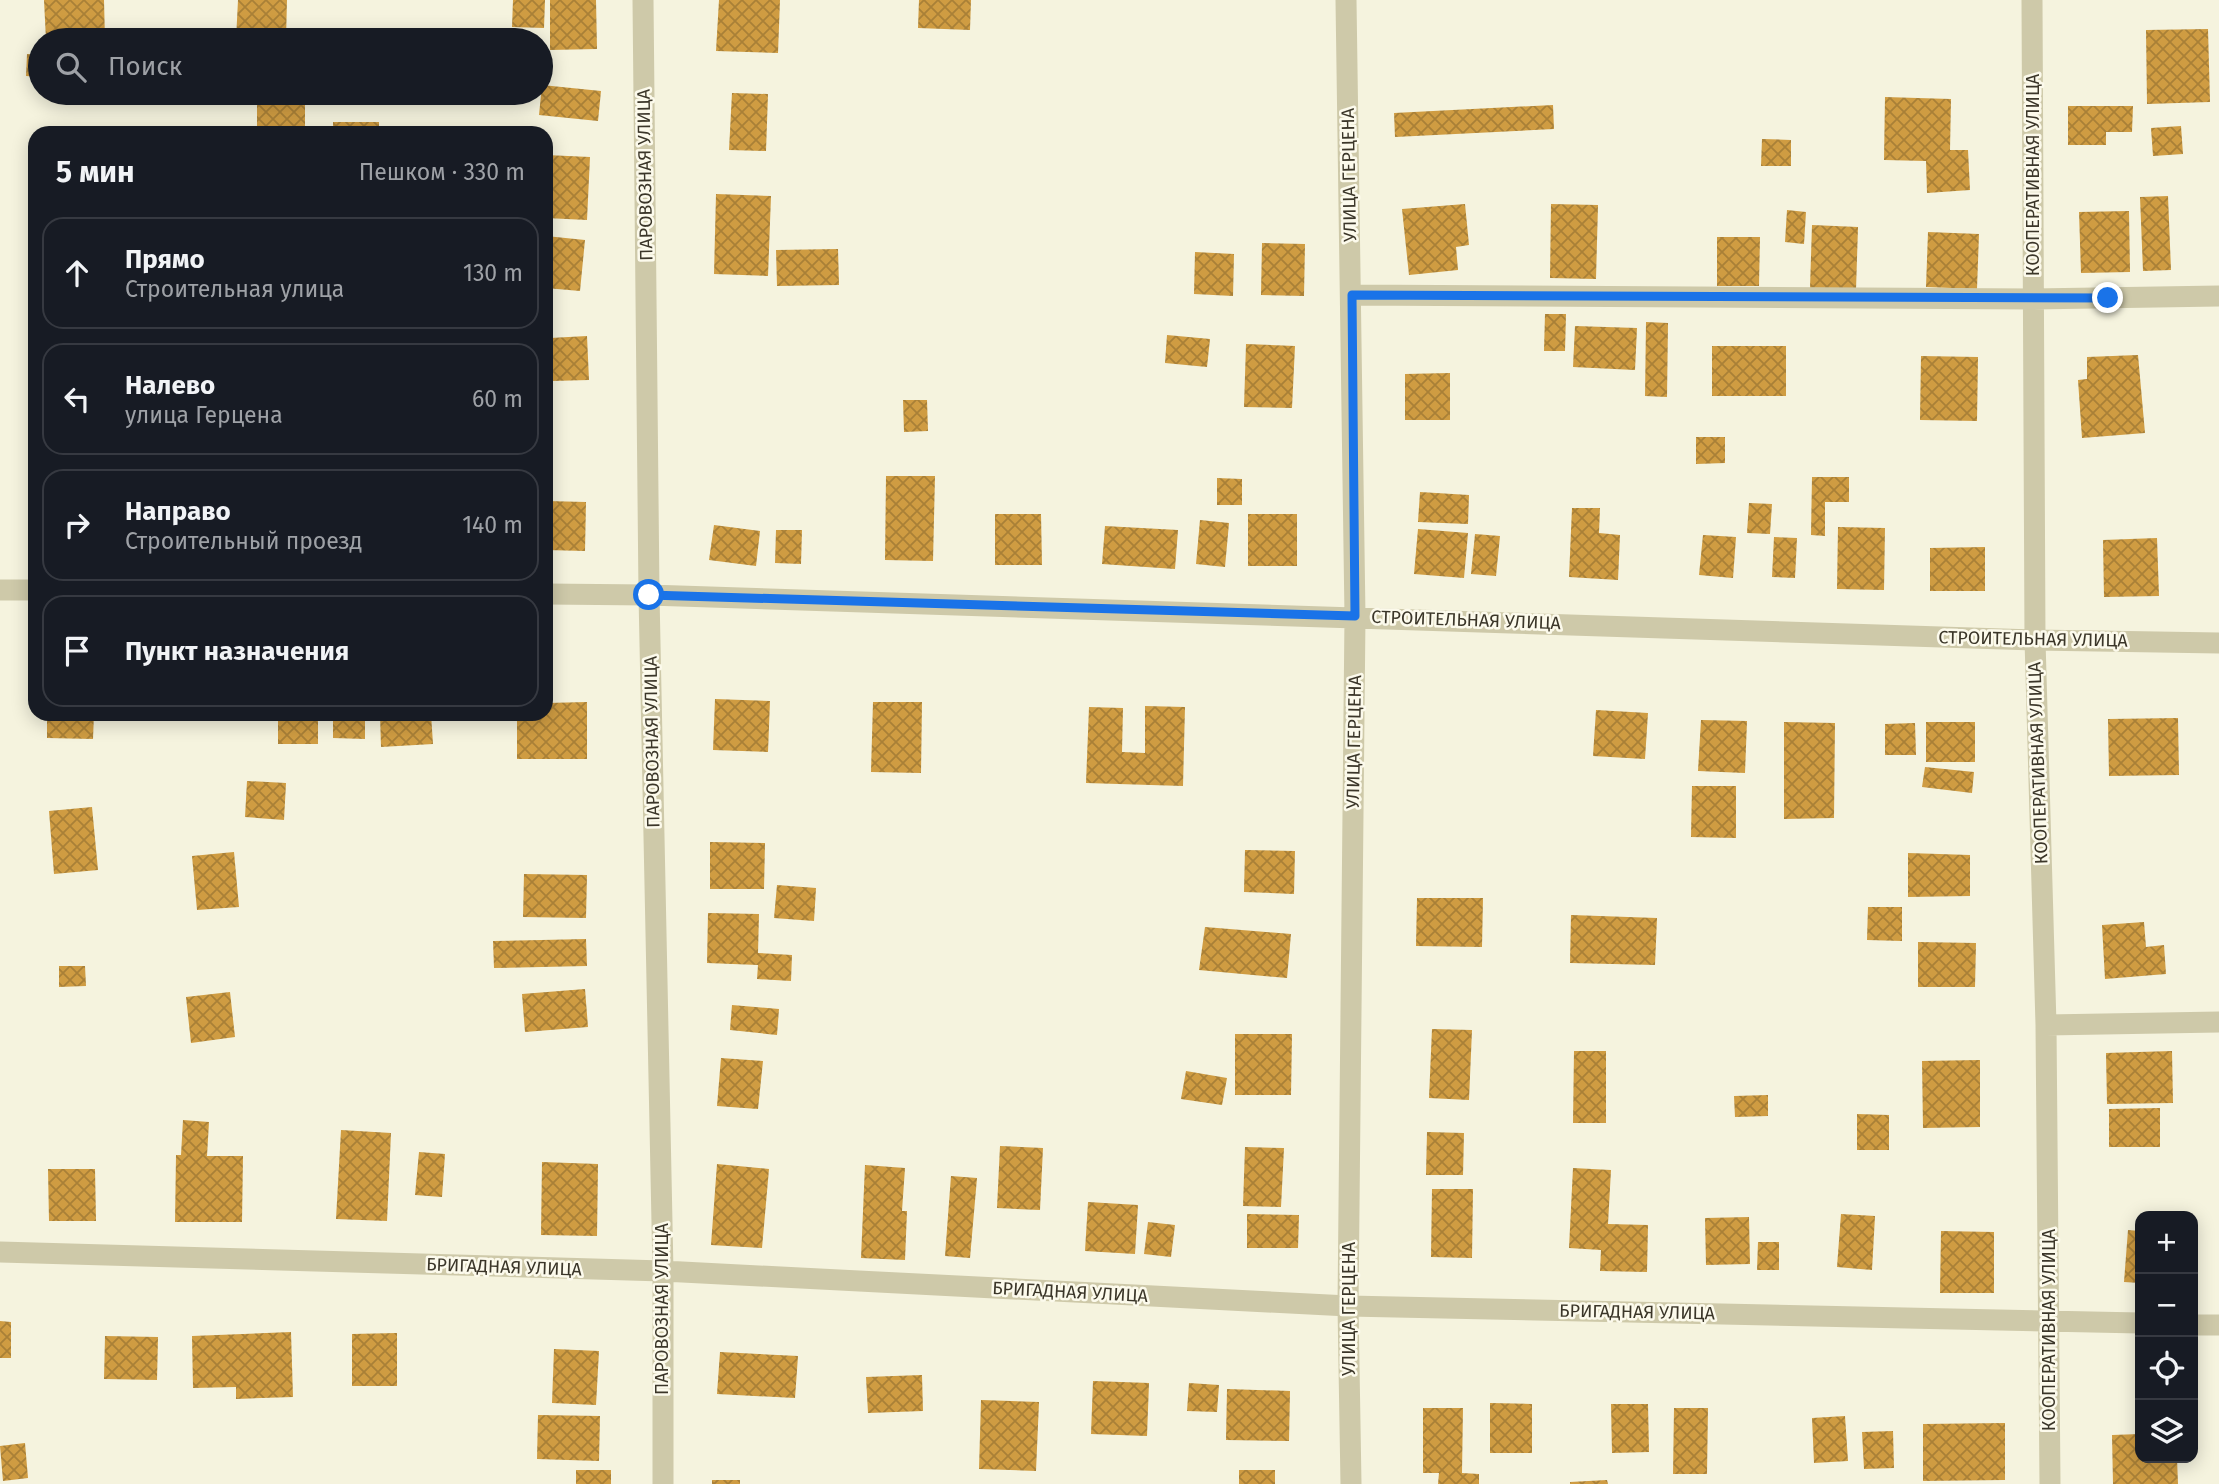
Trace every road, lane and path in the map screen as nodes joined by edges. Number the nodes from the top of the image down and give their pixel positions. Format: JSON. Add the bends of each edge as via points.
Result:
{"nodes":[{"id":1,"x":643,"y":0,"type":"edge"},
{"id":2,"x":1346,"y":0,"type":"edge"},
{"id":3,"x":2032,"y":0,"type":"edge"},
{"id":4,"x":1352,"y":295,"type":"junction"},
{"id":5,"x":2219,"y":296,"type":"edge"},
{"id":6,"x":2033,"y":299,"type":"junction"},
{"id":7,"x":0,"y":590,"type":"edge"},
{"id":8,"x":28,"y":590,"type":"edge"},
{"id":9,"x":553,"y":594,"type":"edge"},
{"id":10,"x":649,"y":595,"type":"junction"},
{"id":11,"x":1355,"y":616,"type":"junction"},
{"id":12,"x":2035,"y":640,"type":"junction"},
{"id":13,"x":2219,"y":643,"type":"edge"},
{"id":14,"x":2219,"y":1022,"type":"edge"},
{"id":15,"x":2046,"y":1025,"type":"junction"},
{"id":16,"x":0,"y":1252,"type":"edge"},
{"id":17,"x":663,"y":1271,"type":"junction"},
{"id":18,"x":1348,"y":1306,"type":"junction"},
{"id":19,"x":2048,"y":1321,"type":"junction"},
{"id":20,"x":2135,"y":1323,"type":"edge"},
{"id":21,"x":2198,"y":1325,"type":"edge"},
{"id":22,"x":2219,"y":1325,"type":"edge"},
{"id":23,"x":663,"y":1484,"type":"edge"},
{"id":24,"x":1352,"y":1484,"type":"edge"},
{"id":25,"x":2050,"y":1484,"type":"edge"}],
"edges":[{"from":1,"to":10,"type":"street","name":"ПАРОВОЗНАЯ УЛИЦА"},
{"from":2,"to":4,"type":"street","name":"УЛИЦА ГЕРЦЕНА"},
{"from":3,"to":6,"type":"street","name":"КООПЕРАТИВНАЯ УЛИЦА"},
{"from":4,"to":6,"type":"street"},
{"from":4,"to":11,"type":"street","name":"УЛИЦА ГЕРЦЕНА"},
{"from":5,"to":6,"type":"street"},
{"from":6,"to":12,"type":"street","name":"КООПЕРАТИВНАЯ УЛИЦА"},
{"from":7,"to":8,"type":"street"},
{"from":9,"to":10,"type":"street","name":"СТРОИТЕЛЬНАЯ УЛИЦА"},
{"from":10,"to":11,"type":"street","name":"СТРОИТЕЛЬНАЯ УЛИЦА"},
{"from":10,"to":17,"type":"street","name":"ПАРОВОЗНАЯ УЛИЦА"},
{"from":11,"to":12,"type":"street","name":"СТРОИТЕЛЬНАЯ УЛИЦА"},
{"from":11,"to":18,"type":"street","name":"УЛИЦА ГЕРЦЕНА"},
{"from":12,"to":13,"type":"street","name":"СТРОИТЕЛЬНАЯ УЛИЦА"},
{"from":12,"to":15,"type":"street","name":"КООПЕРАТИВНАЯ УЛИЦА"},
{"from":14,"to":15,"type":"street"},
{"from":15,"to":19,"type":"street","name":"КООПЕРАТИВНАЯ УЛИЦА"},
{"from":16,"to":17,"type":"street","name":"БРИГАДНАЯ УЛИЦА"},
{"from":17,"to":18,"type":"street","name":"БРИГАДНАЯ УЛИЦА"},
{"from":17,"to":23,"type":"street","name":"ПАРОВОЗНАЯ УЛИЦА"},
{"from":18,"to":19,"type":"street","name":"БРИГАДНАЯ УЛИЦА"},
{"from":18,"to":24,"type":"street","name":"УЛИЦА ГЕРЦЕНА"},
{"from":19,"to":20,"type":"street","name":"БРИГАДНАЯ УЛИЦА"},
{"from":19,"to":25,"type":"street","name":"КООПЕРАТИВНАЯ УЛИЦА"},
{"from":21,"to":22,"type":"street"}]}
